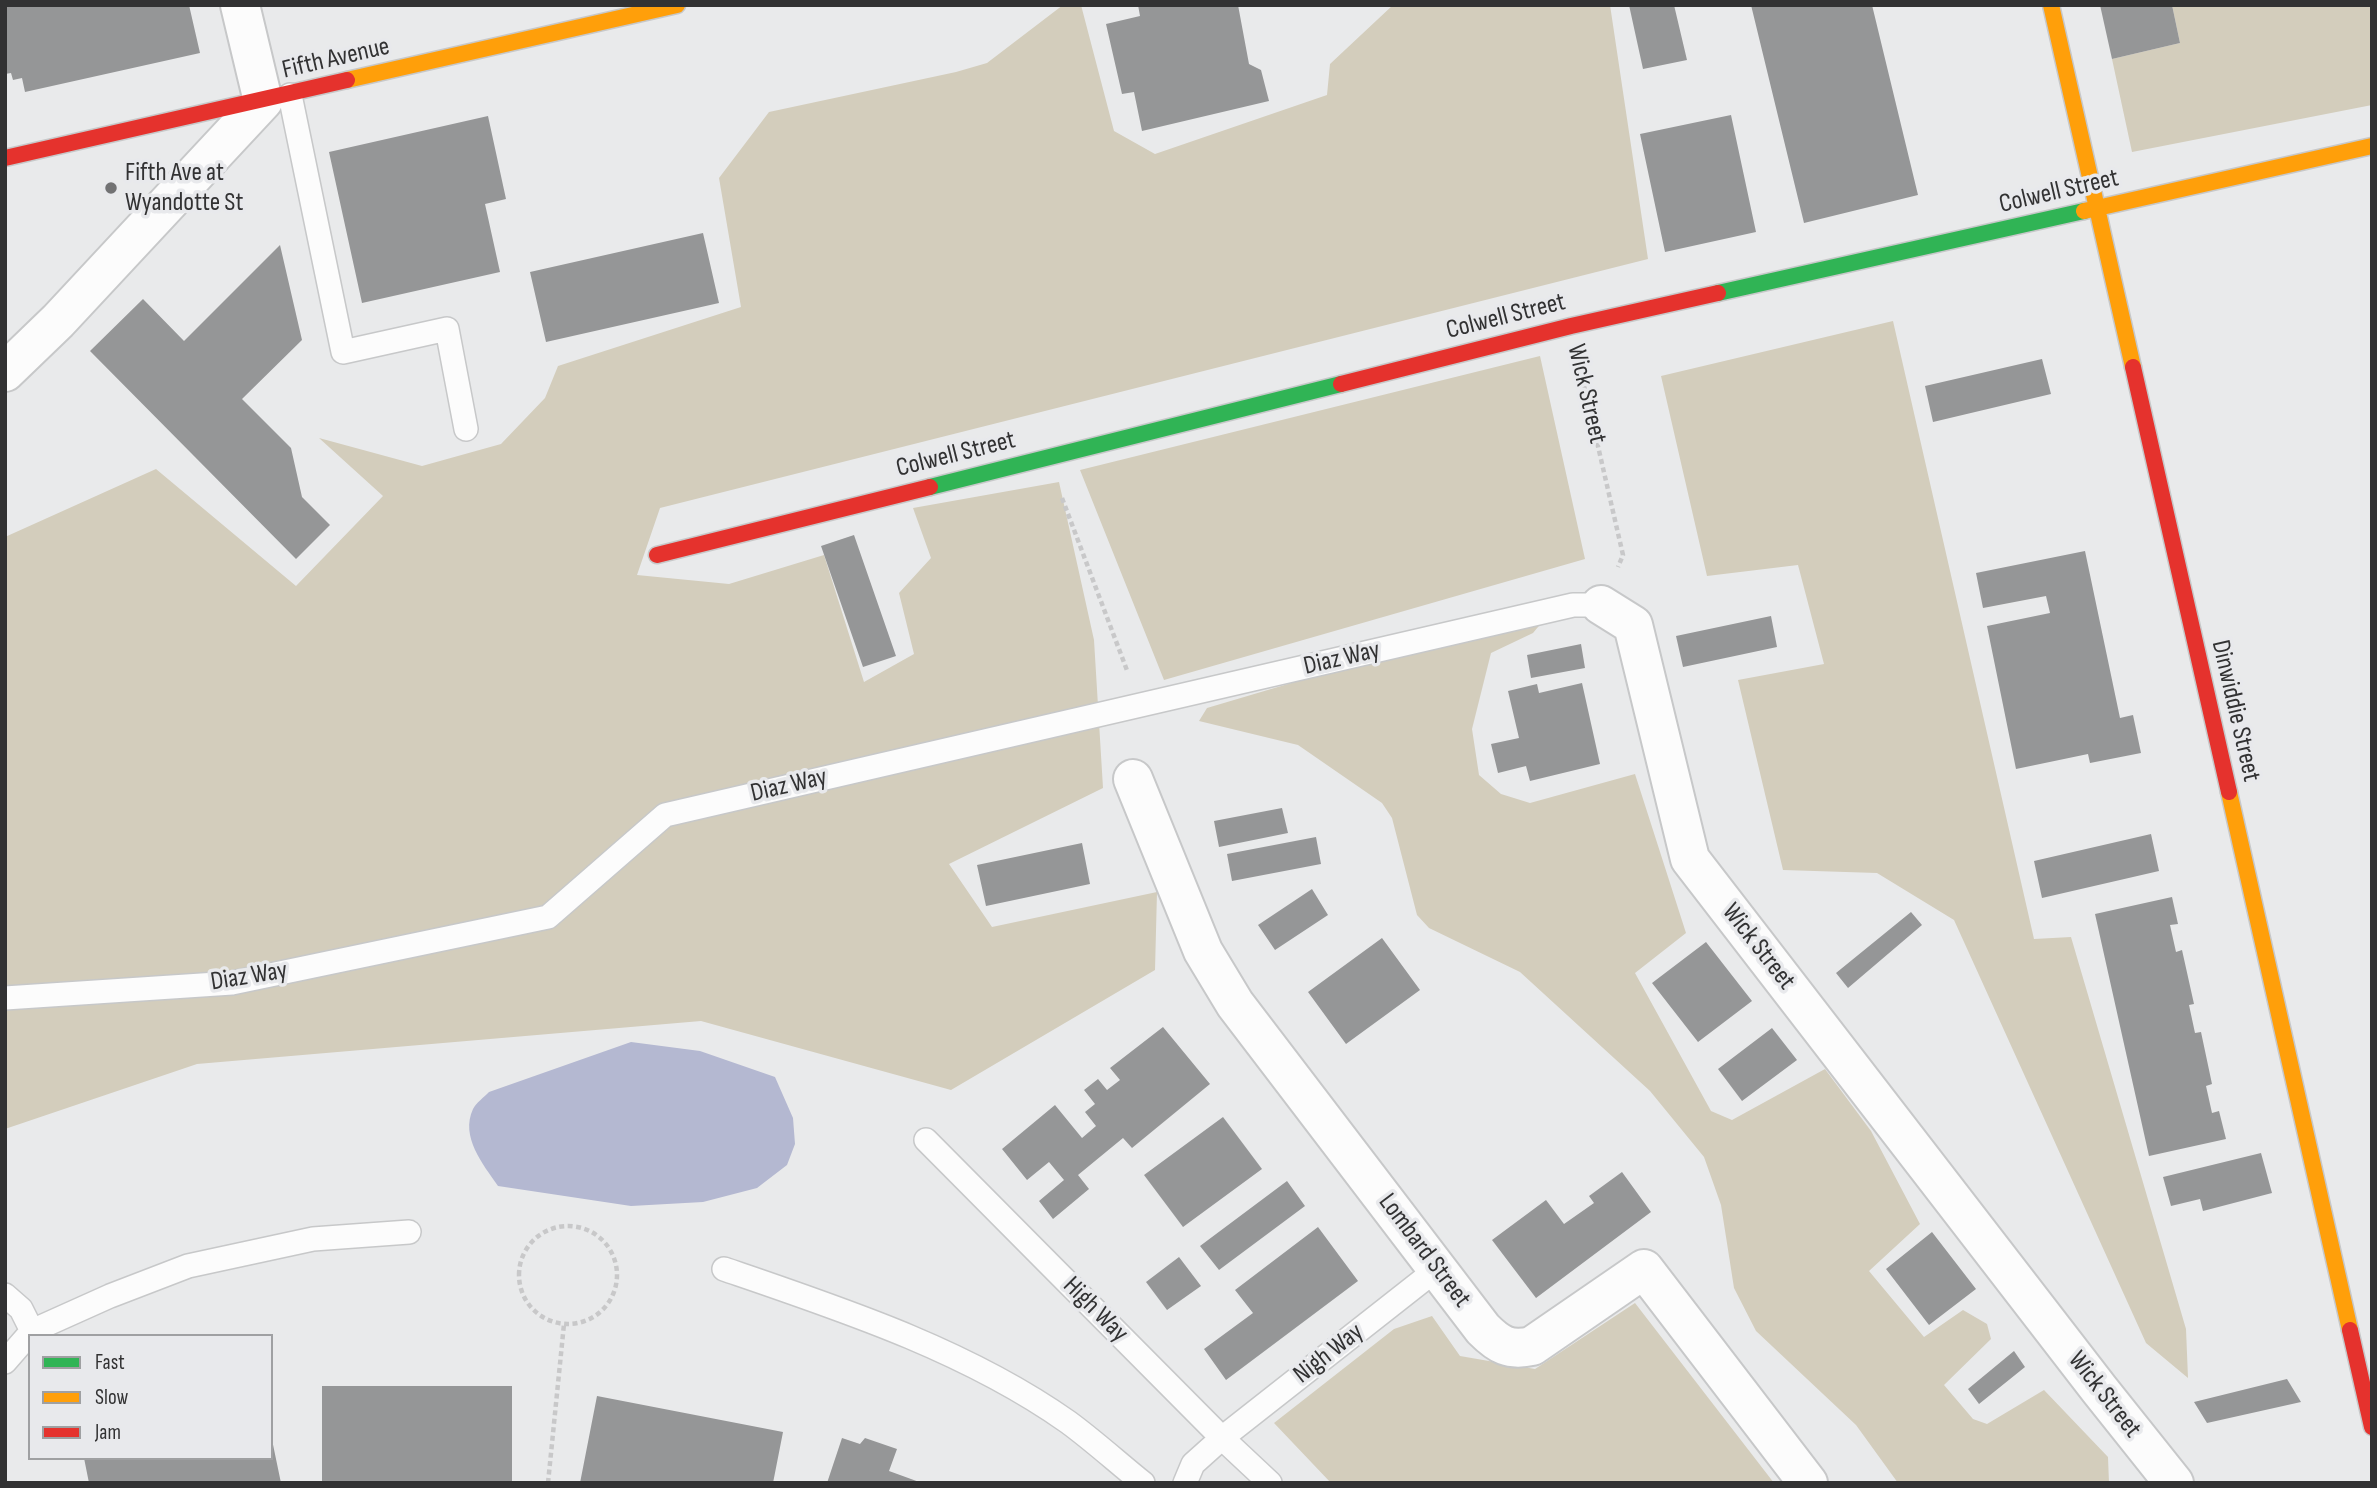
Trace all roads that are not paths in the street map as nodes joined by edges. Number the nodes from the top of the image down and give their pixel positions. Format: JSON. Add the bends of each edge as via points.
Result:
{"nodes":[{"id":1,"x":240,"y":5,"type":"edge"},
{"id":2,"x":677,"y":5,"type":"edge"},
{"id":3,"x":2051,"y":5,"type":"edge"},
{"id":4,"x":276,"y":98,"type":"junction"},
{"id":5,"x":2372,"y":146,"type":"edge"},
{"id":6,"x":5,"y":158,"type":"edge"},
{"id":7,"x":2096,"y":208,"type":"junction"},
{"id":8,"x":5,"y":372,"type":"edge"},
{"id":9,"x":466,"y":429,"type":"dead end"},
{"id":10,"x":657,"y":555,"type":"dead end"},
{"id":11,"x":1601,"y":605,"type":"joint"},
{"id":12,"x":1133,"y":779,"type":"dead end"},
{"id":13,"x":5,"y":998,"type":"edge"},
{"id":14,"x":926,"y":1140,"type":"dead end"},
{"id":15,"x":409,"y":1232,"type":"dead end"},
{"id":16,"x":724,"y":1269,"type":"dead end"},
{"id":17,"x":1437,"y":1269,"type":"junction"},
{"id":18,"x":5,"y":1295,"type":"edge"},
{"id":19,"x":32,"y":1331,"type":"junction"},
{"id":20,"x":29,"y":1334,"type":"edge"},
{"id":21,"x":28,"y":1336,"type":"edge"},
{"id":22,"x":5,"y":1363,"type":"edge"},
{"id":23,"x":2372,"y":1427,"type":"edge"},
{"id":24,"x":1222,"y":1438,"type":"junction"},
{"id":25,"x":1143,"y":1483,"type":"edge"},
{"id":26,"x":1185,"y":1483,"type":"edge"},
{"id":27,"x":1270,"y":1483,"type":"edge"},
{"id":28,"x":1808,"y":1483,"type":"edge"},
{"id":29,"x":2174,"y":1483,"type":"edge"}],
"edges":[{"from":1,"to":4,"type":"street"},
{"from":2,"to":4,"type":"street","name":"Fifth Avenue"},
{"from":3,"to":7,"type":"street","name":"Dinwiddie Street"},
{"from":4,"to":6,"type":"street","name":"Fifth Avenue"},
{"from":4,"to":8,"type":"street"},
{"from":4,"to":9,"type":"lane","via":[[343,352],[447,329]]},
{"from":5,"to":7,"type":"street","name":"Colwell Street"},
{"from":7,"to":10,"type":"street","name":"Colwell Street","via":[[1571,326]]},
{"from":7,"to":23,"type":"street","name":"Dinwiddie Street"},
{"from":11,"to":13,"type":"lane","name":"Diaz Way","via":[[1573,605],[665,815],[548,917],[232,983]]},
{"from":11,"to":29,"type":"street","name":"Wick Street","via":[[1633,625],[1690,859]]},
{"from":12,"to":17,"type":"street","name":"Lombard Street","via":[[1203,951],[1235,1004]]},
{"from":14,"to":24,"type":"lane","name":"High Way"},
{"from":15,"to":19,"type":"lane","via":[[313,1239],[188,1266]]},
{"from":16,"to":25,"type":"lane","via":[[862,1317],[989,1375],[1068,1422]]},
{"from":17,"to":24,"type":"lane","name":"Nigh Way"},
{"from":17,"to":28,"type":"street","name":"Lombard Street","via":[[1483,1329],[1498,1344],[1516,1349],[1550,1335],[1644,1269]]},
{"from":18,"to":19,"type":"lane","via":[[21,1310]]},
{"from":19,"to":20,"type":"lane"},
{"from":21,"to":22,"type":"lane"},
{"from":24,"to":26,"type":"lane","via":[[1193,1464]]},
{"from":24,"to":27,"type":"lane","name":"High Way"}]}
